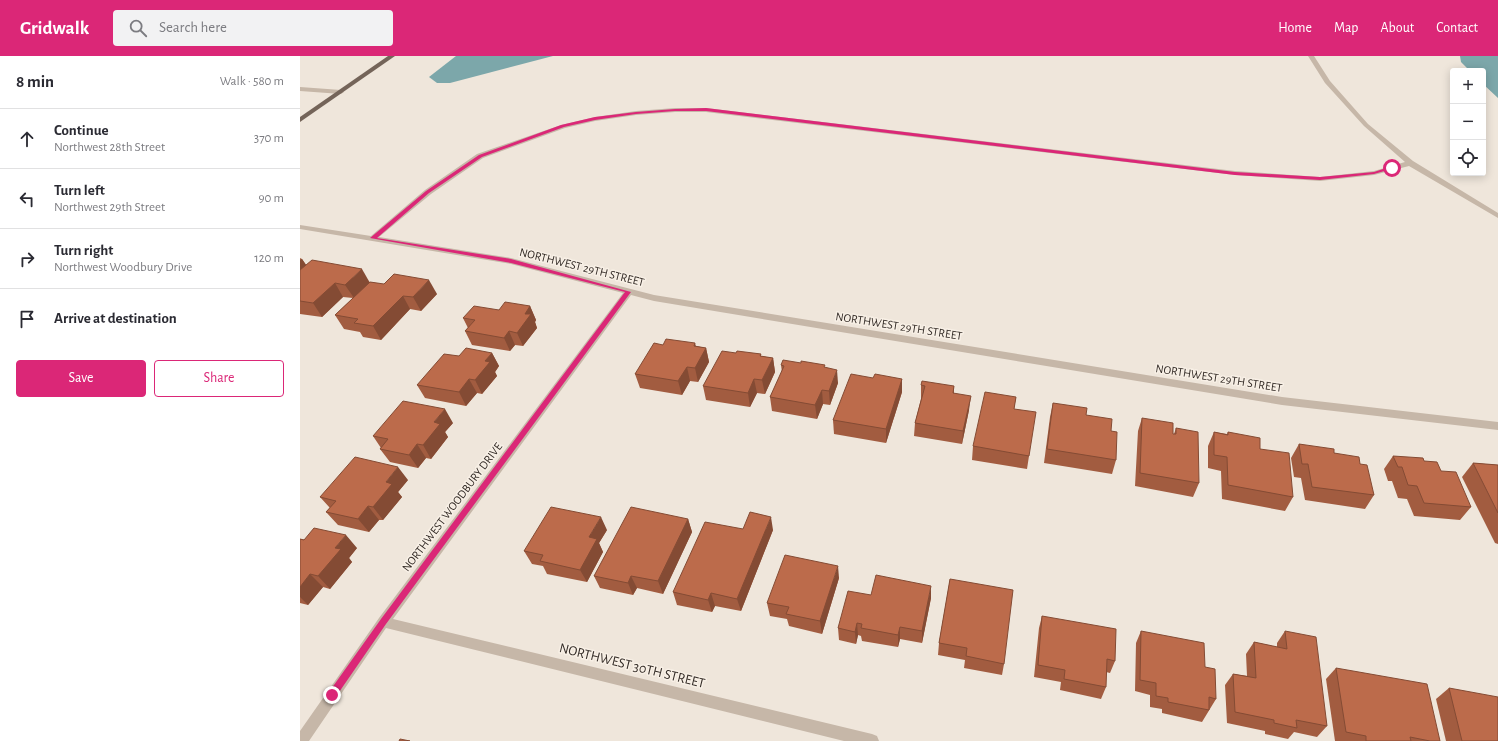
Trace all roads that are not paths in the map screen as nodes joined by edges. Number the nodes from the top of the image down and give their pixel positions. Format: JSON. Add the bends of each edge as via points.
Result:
{"nodes":[{"id":1,"x":392,"y":56,"type":"edge"},
{"id":2,"x":1311,"y":56,"type":"edge"},
{"id":3,"x":300,"y":88,"type":"edge"},
{"id":4,"x":341,"y":92,"type":"junction"},
{"id":5,"x":300,"y":120,"type":"edge"},
{"id":6,"x":1410,"y":163,"type":"junction"},
{"id":7,"x":1498,"y":216,"type":"edge"},
{"id":8,"x":300,"y":227,"type":"edge"},
{"id":9,"x":373,"y":238,"type":"junction"},
{"id":10,"x":629,"y":292,"type":"junction"},
{"id":11,"x":1498,"y":426,"type":"edge"},
{"id":12,"x":384,"y":622,"type":"junction"},
{"id":13,"x":301,"y":741,"type":"edge"},
{"id":14,"x":872,"y":741,"type":"edge"}],
"edges":[{"from":1,"to":4,"type":"main road"},
{"from":2,"to":6,"type":"street","via":[[1328,82],[1366,125]]},
{"from":3,"to":4,"type":"street"},
{"from":4,"to":5,"type":"main road"},
{"from":6,"to":7,"type":"street"},
{"from":6,"to":9,"type":"street","via":[[1374,173],[1320,179],[1242,174],[706,110],[675,110],[636,113],[563,126],[480,156],[428,192]]},
{"from":8,"to":9,"type":"street","name":"NORTHWEST 29TH STREET"},
{"from":9,"to":10,"type":"street","name":"NORTHWEST 29TH STREET","via":[[511,261]]},
{"from":10,"to":11,"type":"street","name":"NORTHWEST 29TH STREET","via":[[1282,401]]},
{"from":10,"to":12,"type":"street","name":"NORTHWEST WOODBURY DRIVE"},
{"from":12,"to":13,"type":"street","name":"NORTHWEST WOODBURY DRIVE"},
{"from":12,"to":14,"type":"street","name":"NORTHWEST 30TH STREET"}]}
